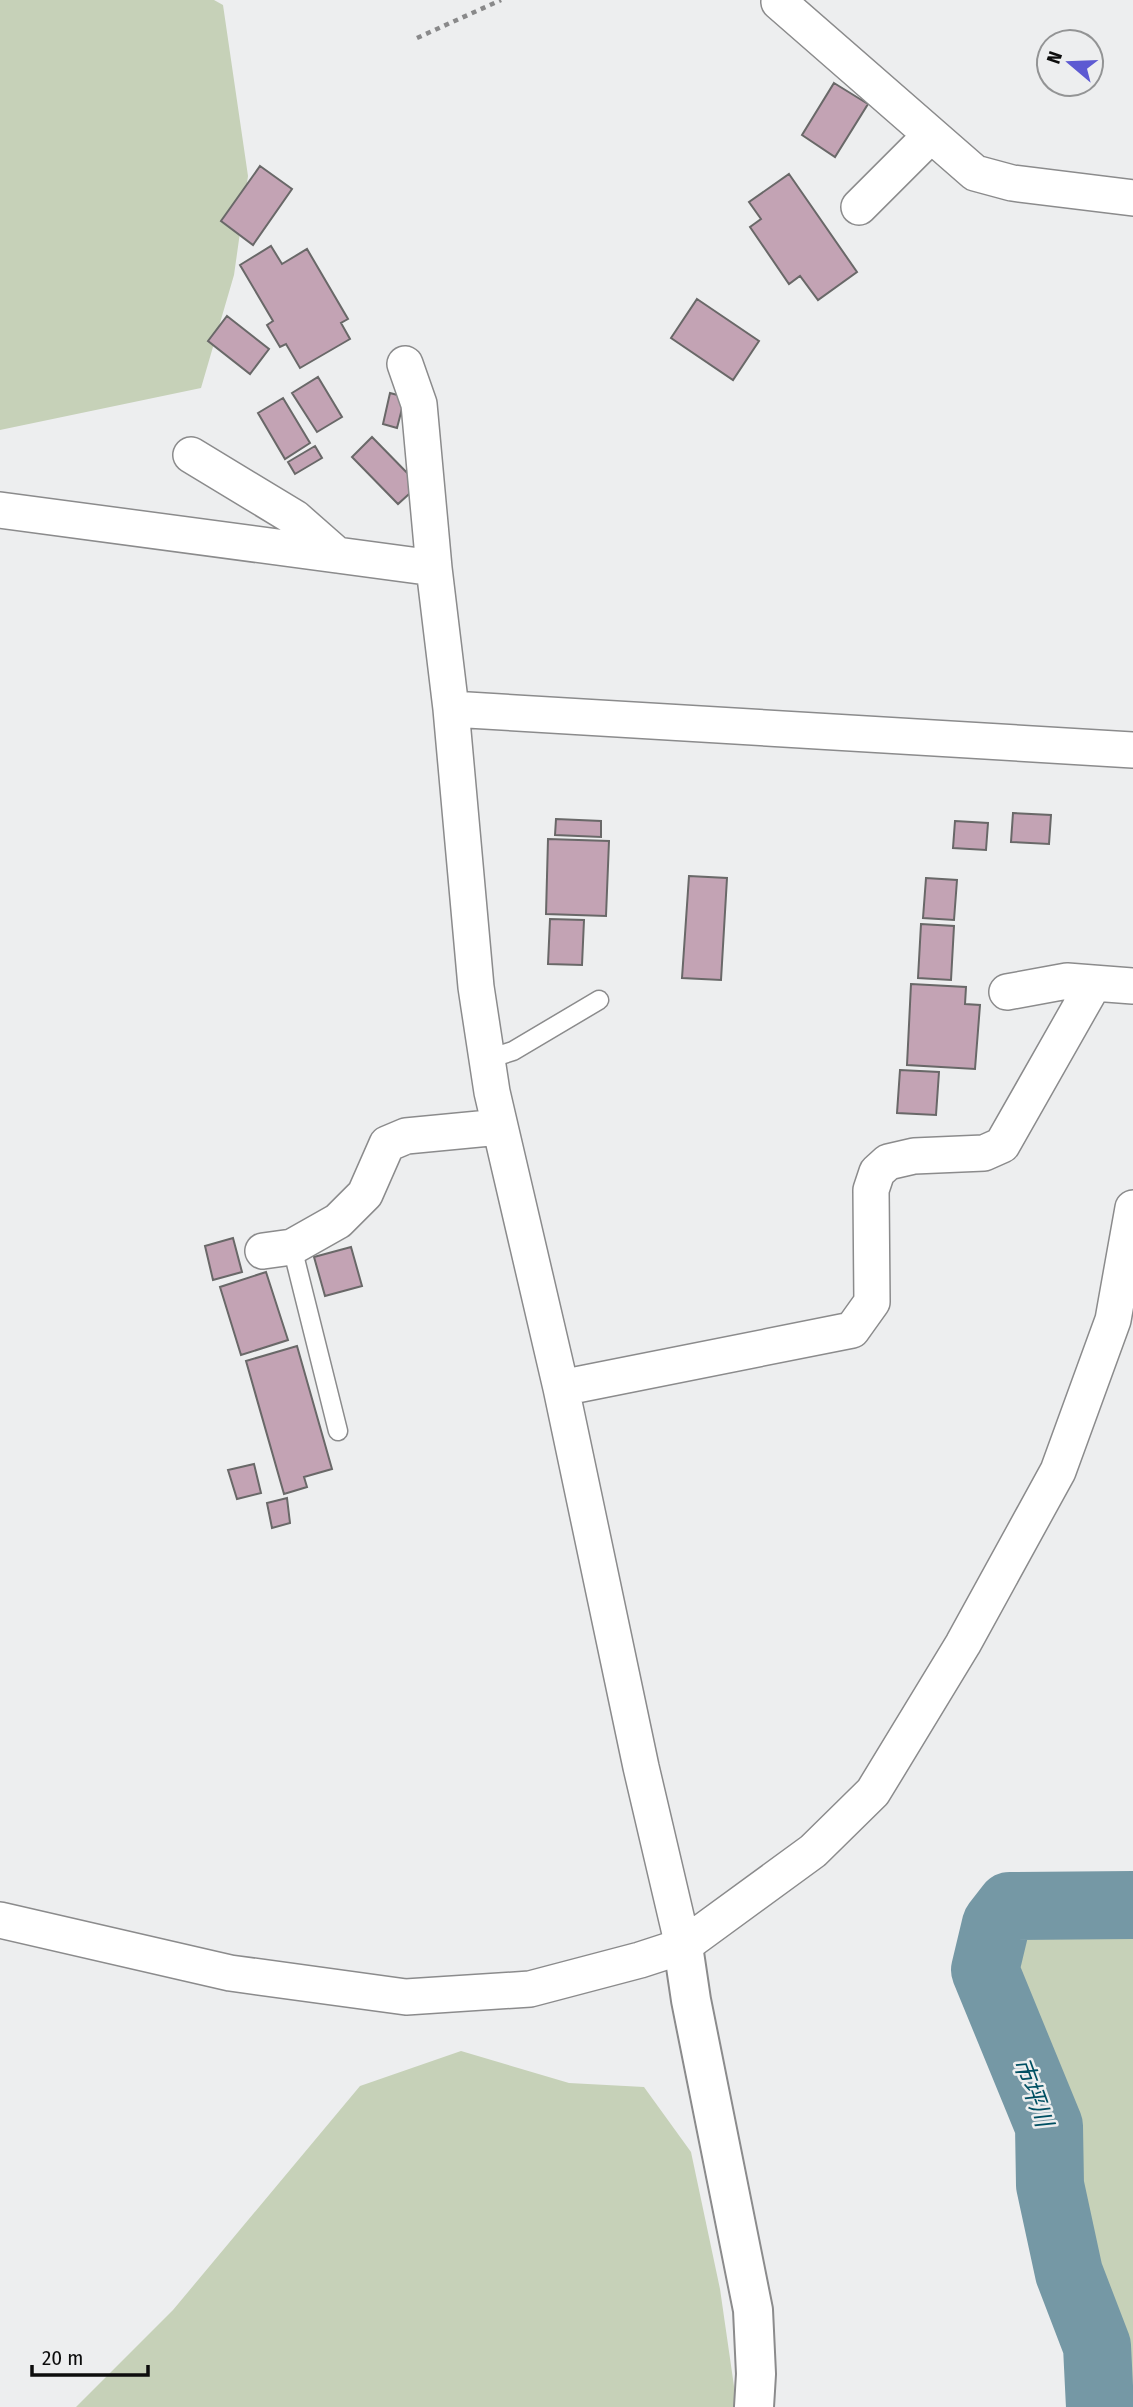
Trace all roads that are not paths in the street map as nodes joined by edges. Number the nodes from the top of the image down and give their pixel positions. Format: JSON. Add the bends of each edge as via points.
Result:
{"nodes":[{"id":1,"x":779,"y":2,"type":"dead end"},
{"id":2,"x":930,"y":136,"type":"junction"},
{"id":3,"x":1133,"y":198,"type":"edge"},
{"id":4,"x":859,"y":207,"type":"dead end"},
{"id":5,"x":405,"y":364,"type":"dead end"},
{"id":6,"x":191,"y":455,"type":"dead end"},
{"id":7,"x":0,"y":510,"type":"edge"},
{"id":8,"x":337,"y":555,"type":"junction"},
{"id":9,"x":434,"y":568,"type":"junction"},
{"id":10,"x":451,"y":709,"type":"junction"},
{"id":11,"x":1133,"y":750,"type":"edge"},
{"id":12,"x":1094,"y":983,"type":"junction"},
{"id":13,"x":1133,"y":986,"type":"edge"},
{"id":14,"x":1007,"y":992,"type":"dead end"},
{"id":15,"x":598,"y":1000,"type":"dead end"},
{"id":16,"x":488,"y":1059,"type":"junction"},
{"id":17,"x":500,"y":1127,"type":"junction"},
{"id":18,"x":1133,"y":1208,"type":"edge"},
{"id":19,"x":277,"y":1249,"type":"joint"},
{"id":20,"x":561,"y":1388,"type":"junction"},
{"id":21,"x":338,"y":1431,"type":"dead end"},
{"id":22,"x":0,"y":1920,"type":"edge"},
{"id":23,"x":683,"y":1946,"type":"junction"},
{"id":24,"x":754,"y":2407,"type":"edge"}],
"edges":[{"from":1,"to":2,"type":"street"},
{"from":2,"to":3,"type":"street","via":[[975,173],[1012,183]]},
{"from":2,"to":4,"type":"street"},
{"from":5,"to":9,"type":"street","via":[[419,404]]},
{"from":6,"to":8,"type":"street","via":[[295,518]]},
{"from":7,"to":8,"type":"street"},
{"from":8,"to":9,"type":"street"},
{"from":9,"to":10,"type":"street"},
{"from":10,"to":11,"type":"street"},
{"from":10,"to":16,"type":"street","via":[[476,987]]},
{"from":12,"to":13,"type":"street"},
{"from":12,"to":14,"type":"street","via":[[1068,981]]},
{"from":12,"to":20,"type":"street","via":[[1002,1145],[984,1153],[914,1156],[888,1162],[877,1172],[871,1190],[872,1302],[852,1330]]},
{"from":15,"to":16,"type":"lane","via":[[513,1051]]},
{"from":16,"to":17,"type":"street"},
{"from":17,"to":19,"type":"street","via":[[406,1136],[387,1143],[365,1194],[338,1221]]},
{"from":17,"to":20,"type":"street"},
{"from":18,"to":23,"type":"street","via":[[1113,1320],[1058,1471],[963,1644],[873,1792],[813,1851]]},
{"from":19,"to":21,"type":"lane"},
{"from":20,"to":23,"type":"street"},
{"from":22,"to":23,"type":"street","via":[[230,1973],[406,1997],[530,1989]]},
{"from":23,"to":24,"type":"street","via":[[753,2310]]}]}
